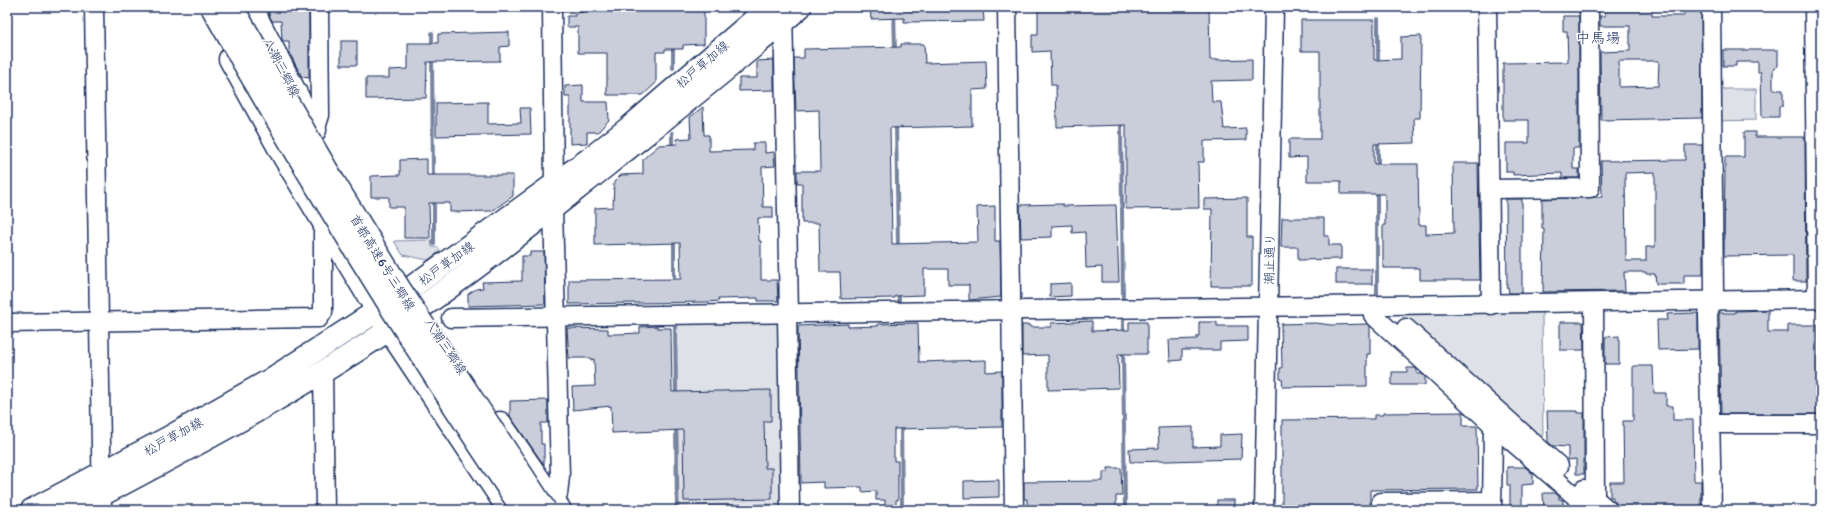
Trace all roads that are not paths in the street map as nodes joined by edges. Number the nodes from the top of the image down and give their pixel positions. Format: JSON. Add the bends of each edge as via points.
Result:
{"nodes":[{"id":1,"x":94,"y":7,"type":"edge"},
{"id":2,"x":203,"y":7,"type":"edge"},
{"id":3,"x":212,"y":7,"type":"edge"},
{"id":4,"x":232,"y":7,"type":"edge"},
{"id":5,"x":251,"y":7,"type":"edge"},
{"id":6,"x":319,"y":7,"type":"edge"},
{"id":7,"x":552,"y":7,"type":"edge"},
{"id":8,"x":800,"y":7,"type":"edge"},
{"id":9,"x":1007,"y":7,"type":"edge"},
{"id":10,"x":1274,"y":7,"type":"edge"},
{"id":11,"x":1487,"y":7,"type":"edge"},
{"id":12,"x":1589,"y":7,"type":"edge"},
{"id":13,"x":1711,"y":7,"type":"edge"},
{"id":14,"x":1814,"y":7,"type":"edge"},
{"id":15,"x":778,"y":12,"type":"edge"},
{"id":16,"x":315,"y":131,"type":"junction"},
{"id":17,"x":284,"y":156,"type":"junction"},
{"id":18,"x":554,"y":186,"type":"junction"},
{"id":19,"x":1490,"y":189,"type":"junction"},
{"id":20,"x":553,"y":208,"type":"junction"},
{"id":21,"x":323,"y":222,"type":"junction"},
{"id":22,"x":1819,"y":299,"type":"edge"},
{"id":23,"x":394,"y":300,"type":"junction"},
{"id":24,"x":1711,"y":302,"type":"junction"},
{"id":25,"x":1594,"y":303,"type":"junction"},
{"id":26,"x":1491,"y":305,"type":"junction"},
{"id":27,"x":1394,"y":306,"type":"junction"},
{"id":28,"x":1268,"y":307,"type":"junction"},
{"id":29,"x":1372,"y":307,"type":"junction"},
{"id":30,"x":1012,"y":310,"type":"junction"},
{"id":31,"x":416,"y":312,"type":"junction"},
{"id":32,"x":788,"y":314,"type":"junction"},
{"id":33,"x":555,"y":317,"type":"junction"},
{"id":34,"x":451,"y":318,"type":"dead end"},
{"id":35,"x":99,"y":321,"type":"junction"},
{"id":36,"x":7,"y":323,"type":"edge"},
{"id":37,"x":389,"y":330,"type":"junction"},
{"id":38,"x":323,"y":371,"type":"junction"},
{"id":39,"x":1712,"y":424,"type":"junction"},
{"id":40,"x":1821,"y":424,"type":"edge"},
{"id":41,"x":1493,"y":425,"type":"junction"},
{"id":42,"x":490,"y":482,"type":"junction"},
{"id":43,"x":102,"y":493,"type":"edge"},
{"id":44,"x":1492,"y":506,"type":"edge"},
{"id":45,"x":1598,"y":506,"type":"edge"},
{"id":46,"x":553,"y":507,"type":"edge"},
{"id":47,"x":32,"y":510,"type":"edge"},
{"id":48,"x":73,"y":510,"type":"edge"},
{"id":49,"x":325,"y":510,"type":"edge"},
{"id":50,"x":509,"y":510,"type":"edge"},
{"id":51,"x":524,"y":510,"type":"edge"},
{"id":52,"x":790,"y":510,"type":"edge"},
{"id":53,"x":1014,"y":510,"type":"edge"},
{"id":54,"x":1264,"y":510,"type":"edge"},
{"id":55,"x":1380,"y":510,"type":"edge"},
{"id":56,"x":1712,"y":510,"type":"edge"}],
"edges":[{"from":1,"to":35,"type":"street"},
{"from":2,"to":17,"type":"main road","name":"八潮三郷線"},
{"from":3,"to":51,"type":"main road","name":"首都高速6号三郷線","bridge":true,"via":[[318,190],[389,304]]},
{"from":4,"to":46,"type":"main road","name":"首都高速6号三郷線","bridge":true,"via":[[399,288]]},
{"from":5,"to":16,"type":"main road","name":"八潮三郷線"},
{"from":6,"to":16,"type":"street","via":[[320,115]]},
{"from":7,"to":18,"type":"street"},
{"from":8,"to":15,"type":"main road","name":"松戸草加線"},
{"from":9,"to":30,"type":"street"},
{"from":10,"to":28,"type":"street","name":"潮止通り"},
{"from":11,"to":19,"type":"street"},
{"from":12,"to":19,"type":"street","via":[[1590,188]]},
{"from":13,"to":24,"type":"street","via":[[1714,293]]},
{"from":14,"to":22,"type":"street"},
{"from":15,"to":18,"type":"main road","name":"松戸草加線"},
{"from":15,"to":20,"type":"main road","name":"松戸草加線","via":[[716,78]]},
{"from":15,"to":32,"type":"street"},
{"from":16,"to":17,"type":"street"},
{"from":16,"to":23,"type":"main road","name":"八潮三郷線","via":[[335,197],[389,284]]},
{"from":17,"to":21,"type":"main road","name":"八潮三郷線"},
{"from":18,"to":23,"type":"main road","name":"松戸草加線"},
{"from":19,"to":26,"type":"street"},
{"from":20,"to":31,"type":"main road","name":"松戸草加線"},
{"from":20,"to":33,"type":"street"},
{"from":21,"to":23,"type":"main road","name":"八潮三郷線"},
{"from":21,"to":35,"type":"street","via":[[323,312],[319,318]]},
{"from":22,"to":24,"type":"street"},
{"from":23,"to":31,"type":"main road","name":"八潮三郷線"},
{"from":23,"to":37,"type":"main road","via":[[396,306]]},
{"from":23,"to":43,"type":"main road","name":"松戸草加線"},
{"from":24,"to":25,"type":"street"},
{"from":24,"to":39,"type":"street","via":[[1708,314]]},
{"from":25,"to":26,"type":"street"},
{"from":25,"to":45,"type":"street"},
{"from":26,"to":27,"type":"street"},
{"from":27,"to":29,"type":"street"},
{"from":27,"to":45,"type":"street","via":[[1394,318]]},
{"from":28,"to":29,"type":"street"},
{"from":28,"to":30,"type":"street"},
{"from":28,"to":54,"type":"street","name":"潮止通り"},
{"from":29,"to":41,"type":"street","via":[[1373,315]]},
{"from":30,"to":32,"type":"street"},
{"from":30,"to":53,"type":"street"},
{"from":31,"to":37,"type":"main road","name":"松戸草加線"},
{"from":31,"to":42,"type":"main road","via":[[418,334],[485,436],[494,456]]},
{"from":31,"to":46,"type":"main road","name":"八潮三郷線"},
{"from":32,"to":33,"type":"street"},
{"from":32,"to":52,"type":"street"},
{"from":33,"to":34,"type":"street"},
{"from":33,"to":46,"type":"street","via":[[560,476],[558,494]]},
{"from":35,"to":36,"type":"street"},
{"from":35,"to":43,"type":"street"},
{"from":37,"to":38,"type":"main road","name":"松戸草加線"},
{"from":37,"to":42,"type":"main road"},
{"from":38,"to":43,"type":"main road","name":"松戸草加線","via":[[214,435]]},
{"from":38,"to":49,"type":"street"},
{"from":39,"to":40,"type":"street"},
{"from":39,"to":56,"type":"street"},
{"from":41,"to":44,"type":"street"},
{"from":41,"to":45,"type":"street"},
{"from":42,"to":50,"type":"main road"},
{"from":43,"to":47,"type":"main road","name":"松戸草加線"},
{"from":43,"to":48,"type":"main road","name":"松戸草加線"},
{"from":44,"to":55,"type":"street","via":[[1380,502]]}]}
